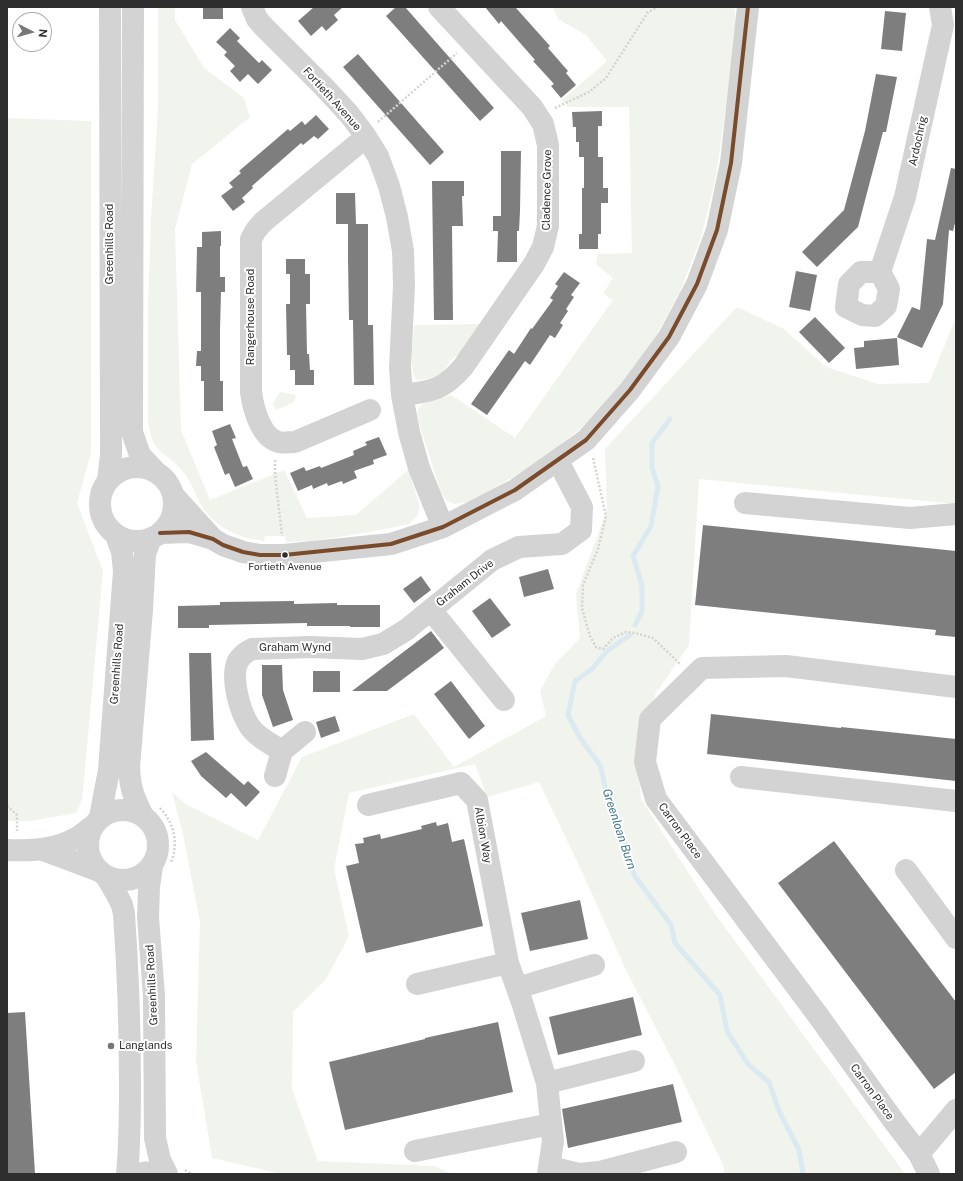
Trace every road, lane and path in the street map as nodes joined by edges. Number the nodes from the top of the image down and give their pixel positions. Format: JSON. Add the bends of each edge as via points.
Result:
{"nodes":[{"id":1,"x":110,"y":7,"type":"edge"},
{"id":2,"x":133,"y":7,"type":"edge"},
{"id":3,"x":440,"y":7,"type":"edge"},
{"id":4,"x":658,"y":7,"type":"edge"},
{"id":5,"x":748,"y":7,"type":"edge"},
{"id":6,"x":940,"y":7,"type":"edge"},
{"id":7,"x":256,"y":8,"type":"edge"},
{"id":8,"x":471,"y":41,"type":"junction"},
{"id":9,"x":539,"y":116,"type":"junction"},
{"id":10,"x":365,"y":136,"type":"junction"},
{"id":11,"x":880,"y":272,"type":"dead end"},
{"id":12,"x":402,"y":395,"type":"junction"},
{"id":13,"x":370,"y":410,"type":"dead end"},
{"id":14,"x":590,"y":436,"type":"junction"},
{"id":15,"x":275,"y":441,"type":"junction"},
{"id":16,"x":558,"y":461,"type":"junction"},
{"id":17,"x":156,"y":472,"type":"junction"},
{"id":18,"x":108,"y":481,"type":"junction"},
{"id":19,"x":173,"y":495,"type":"junction"},
{"id":20,"x":745,"y":503,"type":"dead end"},
{"id":21,"x":956,"y":514,"type":"edge"},
{"id":22,"x":444,"y":527,"type":"junction"},
{"id":23,"x":116,"y":535,"type":"junction"},
{"id":24,"x":156,"y":535,"type":"junction"},
{"id":25,"x":213,"y":539,"type":"junction"},
{"id":26,"x":284,"y":555,"type":"junction"},
{"id":27,"x":431,"y":610,"type":"junction"},
{"id":28,"x":694,"y":676,"type":"junction"},
{"id":29,"x":956,"y":687,"type":"edge"},
{"id":30,"x":504,"y":700,"type":"dead end"},
{"id":31,"x":305,"y":732,"type":"dead end"},
{"id":32,"x":282,"y":751,"type":"junction"},
{"id":33,"x":275,"y":776,"type":"dead end"},
{"id":34,"x":741,"y":777,"type":"dead end"},
{"id":35,"x":956,"y":801,"type":"edge"},
{"id":36,"x":368,"y":805,"type":"dead end"},
{"id":37,"x":7,"y":806,"type":"edge"},
{"id":38,"x":142,"y":814,"type":"junction"},
{"id":39,"x":97,"y":821,"type":"junction"},
{"id":40,"x":12,"y":850,"type":"edge"},
{"id":41,"x":43,"y":850,"type":"junction"},
{"id":42,"x":152,"y":866,"type":"junction"},
{"id":43,"x":906,"y":870,"type":"dead end"},
{"id":44,"x":103,"y":874,"type":"junction"},
{"id":45,"x":956,"y":938,"type":"edge"},
{"id":46,"x":508,"y":963,"type":"junction"},
{"id":47,"x":594,"y":965,"type":"dead end"},
{"id":48,"x":417,"y":984,"type":"dead end"},
{"id":49,"x":517,"y":988,"type":"junction"},
{"id":50,"x":634,"y":1061,"type":"dead end"},
{"id":51,"x":547,"y":1083,"type":"junction"},
{"id":52,"x":956,"y":1110,"type":"edge"},
{"id":53,"x":551,"y":1124,"type":"junction"},
{"id":54,"x":415,"y":1151,"type":"dead end"},
{"id":55,"x":676,"y":1152,"type":"dead end"},
{"id":56,"x":919,"y":1154,"type":"junction"},
{"id":57,"x":549,"y":1170,"type":"edge"},
{"id":58,"x":127,"y":1174,"type":"edge"},
{"id":59,"x":138,"y":1174,"type":"edge"},
{"id":60,"x":167,"y":1174,"type":"edge"},
{"id":61,"x":929,"y":1174,"type":"edge"}],
"edges":[{"from":1,"to":18,"type":"street","name":"Greenhills Road","via":[[111,455]]},
{"from":2,"to":17,"type":"street","name":"Greenhills Road","via":[[132,432],[140,455]]},
{"from":3,"to":8,"type":"street","name":"Cladence Grove"},
{"from":4,"to":9,"type":"path","via":[[648,12],[606,78],[589,92]]},
{"from":5,"to":14,"type":"street","via":[[731,163],[715,236],[697,284],[669,337],[630,390]]},
{"from":6,"to":11,"type":"street","name":"Ardochrig","via":[[943,25],[906,197]]},
{"from":7,"to":10,"type":"street","name":"Fortieth Avenue","via":[[257,18],[264,27],[324,87]]},
{"from":8,"to":9,"type":"street","name":"Cladence Grove"},
{"from":8,"to":10,"type":"path"},
{"from":9,"to":12,"type":"street","name":"Cladence Grove","via":[[548,145],[548,226],[543,247],[512,297],[452,379],[431,391]]},
{"from":10,"to":12,"type":"street","name":"Fortieth Avenue","via":[[378,156],[389,186],[403,251],[400,368]]},
{"from":10,"to":15,"type":"street","name":"Rangerhouse Road","via":[[262,222],[251,239],[251,392],[253,408],[259,422]]},
{"from":12,"to":22,"type":"street","name":"Fortieth Avenue","via":[[419,468]]},
{"from":13,"to":15,"type":"street","via":[[295,442]]},
{"from":14,"to":16,"type":"street"},
{"from":14,"to":28,"type":"path","via":[[606,516],[598,549],[584,585],[582,608],[590,636],[596,648],[604,650],[613,638],[626,632],[653,638]]},
{"from":15,"to":26,"type":"path","via":[[275,474]]},
{"from":16,"to":22,"type":"street","via":[[515,490]]},
{"from":16,"to":27,"type":"street","name":"Graham Drive","via":[[582,507],[581,530],[562,544],[519,547],[492,560]]},
{"from":17,"to":18,"type":"street","via":[[135,467],[115,474]]},
{"from":17,"to":19,"type":"street","via":[[165,480]]},
{"from":18,"to":23,"type":"street","via":[[102,492],[100,504],[102,516]]},
{"from":19,"to":24,"type":"street","via":[[172,515],[168,524]]},
{"from":19,"to":25,"type":"street"},
{"from":20,"to":21,"type":"street","via":[[910,518]]},
{"from":22,"to":26,"type":"street","via":[[391,544]]},
{"from":23,"to":24,"type":"street","via":[[139,541]]},
{"from":23,"to":39,"type":"street","name":"Greenhills Road","via":[[122,552],[124,571],[109,770]]},
{"from":24,"to":25,"type":"street","via":[[189,532]]},
{"from":24,"to":38,"type":"street","name":"Greenhills Road","via":[[146,554],[129,766],[133,797]]},
{"from":25,"to":26,"type":"street","via":[[243,552]]},
{"from":27,"to":30,"type":"street","name":"Graham Drive"},
{"from":27,"to":32,"type":"street","name":"Graham Wynd","via":[[383,644],[362,649],[252,649],[244,654],[238,661],[234,674],[239,702],[249,726]]},
{"from":28,"to":29,"type":"street","name":"Carron Place","via":[[702,668],[786,666]]},
{"from":28,"to":56,"type":"street","name":"Carron Place","via":[[650,719],[645,762],[656,799]]},
{"from":31,"to":32,"type":"street"},
{"from":32,"to":33,"type":"street"},
{"from":34,"to":35,"type":"street"},
{"from":36,"to":46,"type":"street","name":"Albion Way","via":[[461,784],[477,800]]},
{"from":37,"to":40,"type":"path","via":[[17,815]]},
{"from":38,"to":39,"type":"street","via":[[120,809]]},
{"from":38,"to":42,"type":"street","via":[[151,822],[157,833],[159,844]]},
{"from":39,"to":41,"type":"street","via":[[78,837]]},
{"from":39,"to":44,"type":"street","via":[[89,834],[89,856]]},
{"from":40,"to":41,"type":"street"},
{"from":41,"to":44,"type":"street"},
{"from":42,"to":44,"type":"street","via":[[143,875],[132,879],[120,880]]},
{"from":42,"to":60,"type":"street","name":"Greenhills Road","via":[[148,887],[148,917],[154,996],[154,1138]]},
{"from":43,"to":45,"type":"street"},
{"from":44,"to":58,"type":"street","name":"Greenhills Road","via":[[122,904],[124,914],[129,977],[130,1062],[130,1148]]},
{"from":46,"to":48,"type":"street"},
{"from":46,"to":49,"type":"street","name":"Albion Way"},
{"from":47,"to":49,"type":"street"},
{"from":49,"to":51,"type":"street","name":"Albion Way"},
{"from":50,"to":51,"type":"street"},
{"from":51,"to":53,"type":"street","name":"Albion Way"},
{"from":52,"to":56,"type":"street"},
{"from":53,"to":54,"type":"street"},
{"from":53,"to":57,"type":"street","name":"Albion Way","via":[[553,1141]]},
{"from":55,"to":57,"type":"street","name":"Albion Way","via":[[600,1172],[579,1174]]},
{"from":56,"to":61,"type":"street","name":"Carron Place"},
{"from":59,"to":60,"type":"street","via":[[157,1171]]}]}
